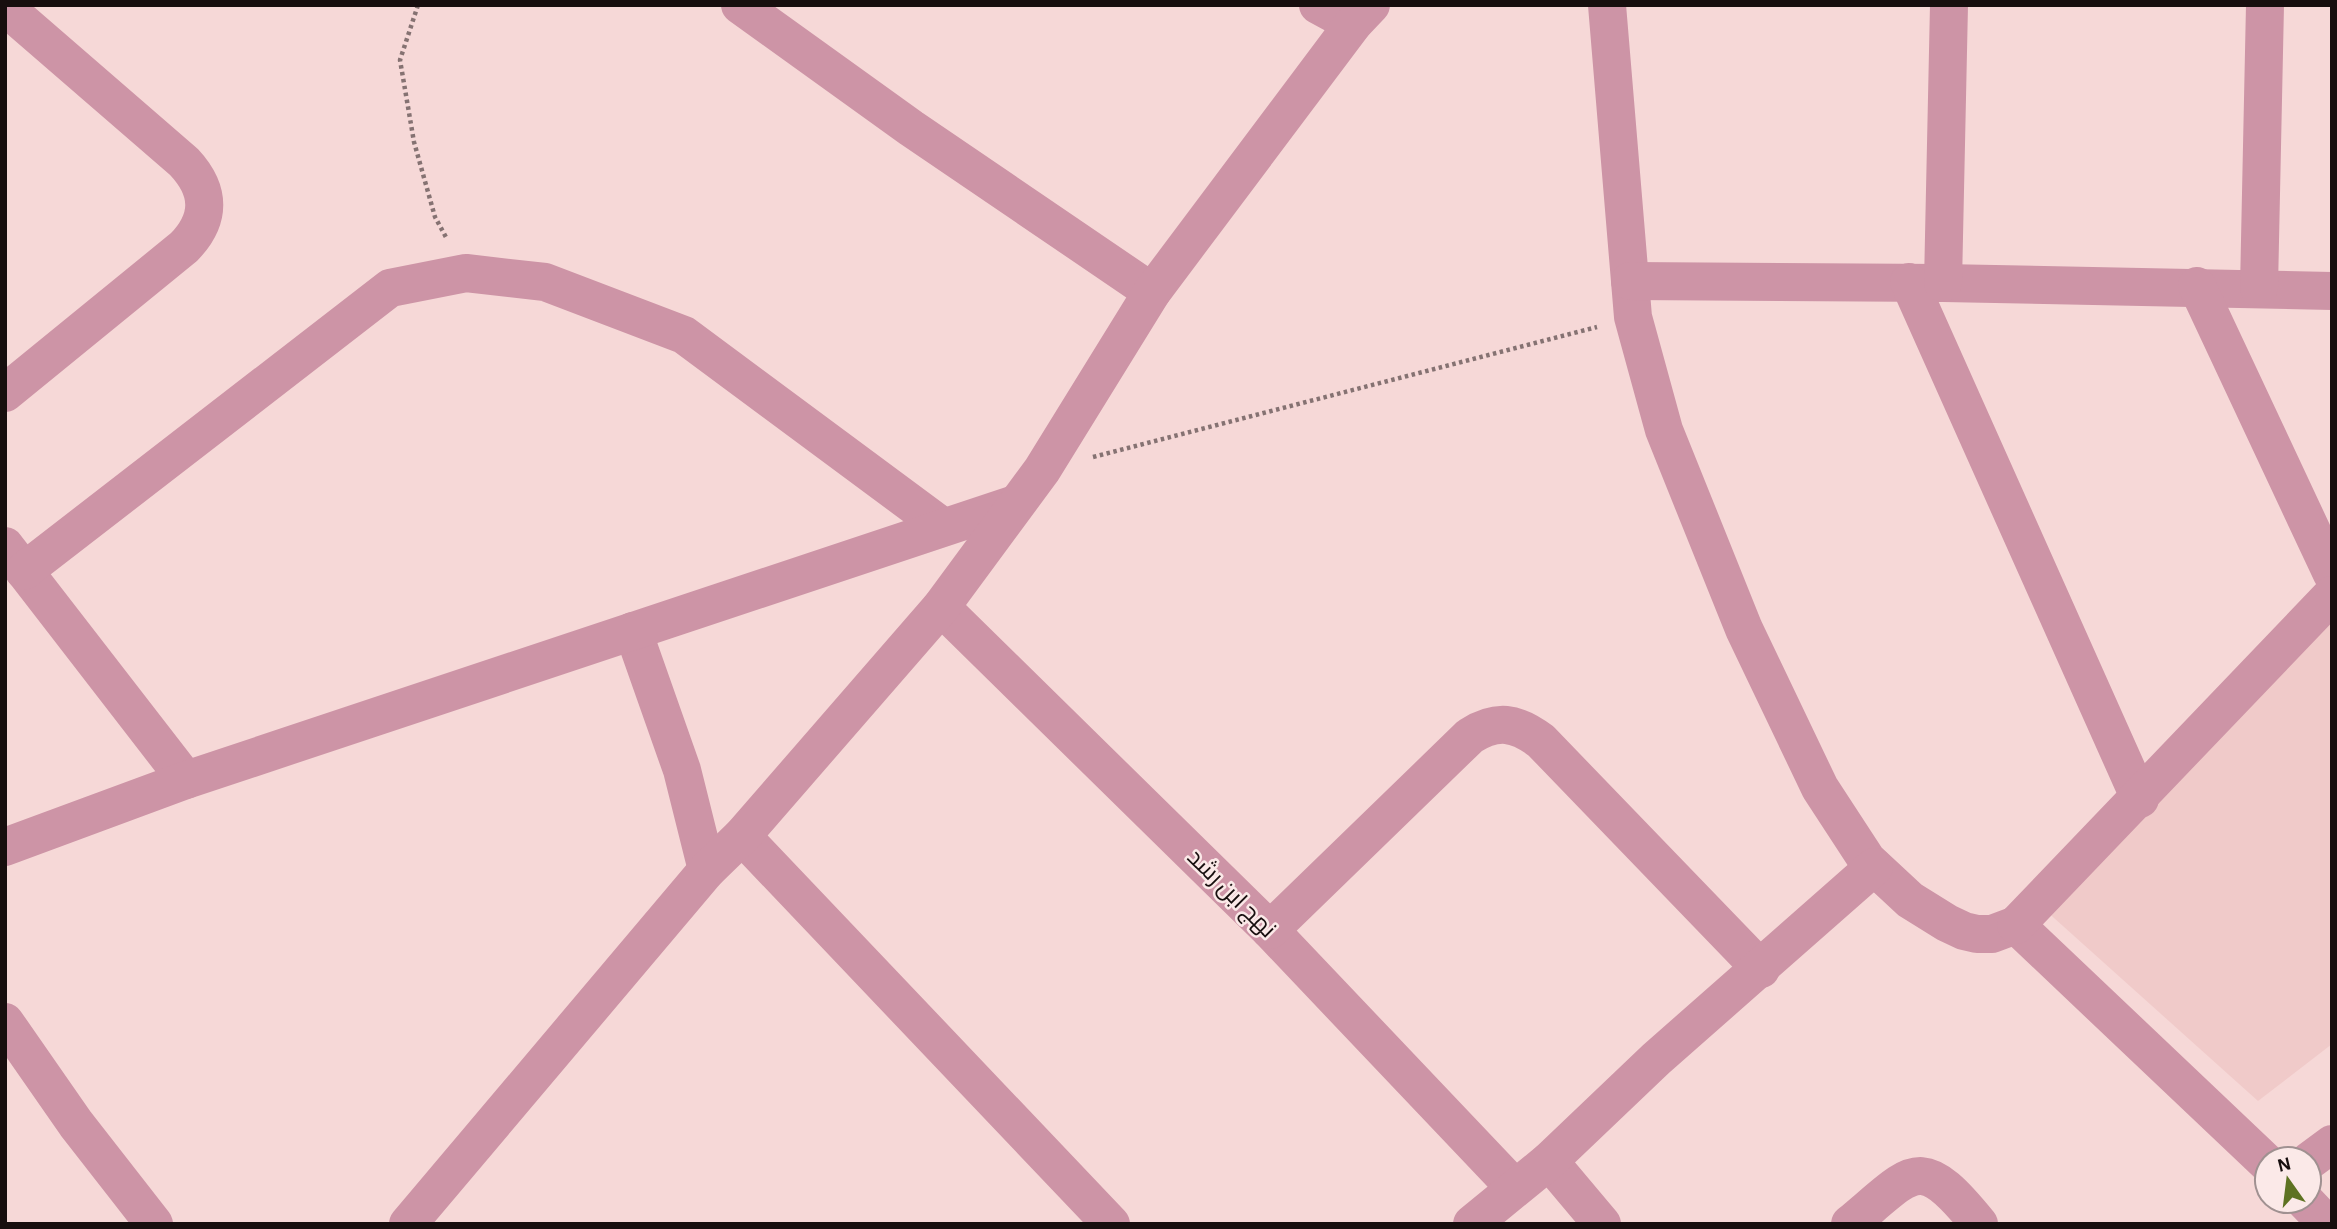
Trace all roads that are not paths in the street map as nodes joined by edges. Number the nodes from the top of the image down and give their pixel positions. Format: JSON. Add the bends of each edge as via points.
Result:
{"nodes":[{"id":1,"x":740,"y":5,"type":"edge"},
{"id":2,"x":1318,"y":5,"type":"edge"},
{"id":3,"x":1607,"y":5,"type":"edge"},
{"id":4,"x":1949,"y":5,"type":"edge"},
{"id":5,"x":2266,"y":5,"type":"edge"},
{"id":6,"x":5,"y":8,"type":"edge"},
{"id":7,"x":1362,"y":15,"type":"edge"},
{"id":8,"x":1926,"y":283,"type":"junction"},
{"id":9,"x":2197,"y":286,"type":"junction"},
{"id":10,"x":2259,"y":288,"type":"junction"},
{"id":11,"x":2332,"y":291,"type":"edge"},
{"id":12,"x":1152,"y":292,"type":"junction"},
{"id":13,"x":1632,"y":299,"type":"junction"},
{"id":14,"x":5,"y":393,"type":"edge"},
{"id":15,"x":1015,"y":504,"type":"junction"},
{"id":16,"x":943,"y":527,"type":"junction"},
{"id":17,"x":15,"y":558,"type":"edge"},
{"id":18,"x":2332,"y":574,"type":"edge"},
{"id":19,"x":2332,"y":595,"type":"edge"},
{"id":20,"x":941,"y":607,"type":"junction"},
{"id":21,"x":634,"y":631,"type":"junction"},
{"id":22,"x":186,"y":780,"type":"junction"},
{"id":23,"x":2140,"y":799,"type":"junction"},
{"id":24,"x":742,"y":836,"type":"junction"},
{"id":25,"x":5,"y":847,"type":"edge"},
{"id":26,"x":1874,"y":867,"type":"junction"},
{"id":27,"x":708,"y":870,"type":"junction"},
{"id":28,"x":2016,"y":925,"type":"junction"},
{"id":29,"x":1270,"y":930,"type":"junction"},
{"id":30,"x":1761,"y":969,"type":"junction"},
{"id":31,"x":5,"y":1021,"type":"edge"},
{"id":32,"x":2253,"y":1150,"type":"edge"},
{"id":33,"x":1549,"y":1160,"type":"junction"},
{"id":34,"x":1514,"y":1187,"type":"junction"},
{"id":35,"x":154,"y":1224,"type":"edge"},
{"id":36,"x":408,"y":1224,"type":"edge"},
{"id":37,"x":1111,"y":1224,"type":"edge"},
{"id":38,"x":1472,"y":1224,"type":"edge"},
{"id":39,"x":1602,"y":1224,"type":"edge"},
{"id":40,"x":1850,"y":1224,"type":"edge"},
{"id":41,"x":1979,"y":1224,"type":"edge"}],
"edges":[{"from":1,"to":12,"type":"street"},
{"from":2,"to":7,"type":"street"},
{"from":3,"to":13,"type":"street"},
{"from":4,"to":8,"type":"street"},
{"from":5,"to":10,"type":"street"},
{"from":6,"to":14,"type":"street","via":[[184,162],[196,174],[204,206],[202,224],[184,247]]},
{"from":7,"to":12,"type":"street"},
{"from":8,"to":9,"type":"street"},
{"from":8,"to":13,"type":"street"},
{"from":8,"to":23,"type":"street"},
{"from":9,"to":10,"type":"street"},
{"from":9,"to":18,"type":"street"},
{"from":10,"to":11,"type":"street"},
{"from":12,"to":15,"type":"street","via":[[1042,470]]},
{"from":13,"to":26,"type":"street","via":[[1664,430],[1744,629],[1821,788]]},
{"from":15,"to":16,"type":"street"},
{"from":15,"to":20,"type":"street"},
{"from":16,"to":17,"type":"street","via":[[684,335],[545,282],[466,273],[390,288]]},
{"from":16,"to":21,"type":"street"},
{"from":17,"to":22,"type":"street"},
{"from":19,"to":23,"type":"street"},
{"from":20,"to":24,"type":"street"},
{"from":20,"to":29,"type":"street","name":"نهج ابن رشد"},
{"from":21,"to":22,"type":"street"},
{"from":21,"to":27,"type":"street","via":[[682,770]]},
{"from":22,"to":25,"type":"street"},
{"from":23,"to":28,"type":"street"},
{"from":24,"to":27,"type":"street"},
{"from":24,"to":37,"type":"street"},
{"from":26,"to":28,"type":"street","via":[[1910,900],[1964,931],[1992,934]]},
{"from":26,"to":30,"type":"street"},
{"from":27,"to":36,"type":"street"},
{"from":28,"to":32,"type":"street"},
{"from":29,"to":30,"type":"street","via":[[1470,736],[1499,724],[1525,729],[1541,741]]},
{"from":29,"to":34,"type":"street","name":"نهج ابن رشد"},
{"from":30,"to":33,"type":"street"},
{"from":31,"to":35,"type":"street","via":[[76,1124]]},
{"from":33,"to":34,"type":"street"},
{"from":33,"to":39,"type":"street"},
{"from":34,"to":38,"type":"street"},
{"from":40,"to":41,"type":"street","via":[[1905,1178],[1924,1175],[1945,1185]]}]}
